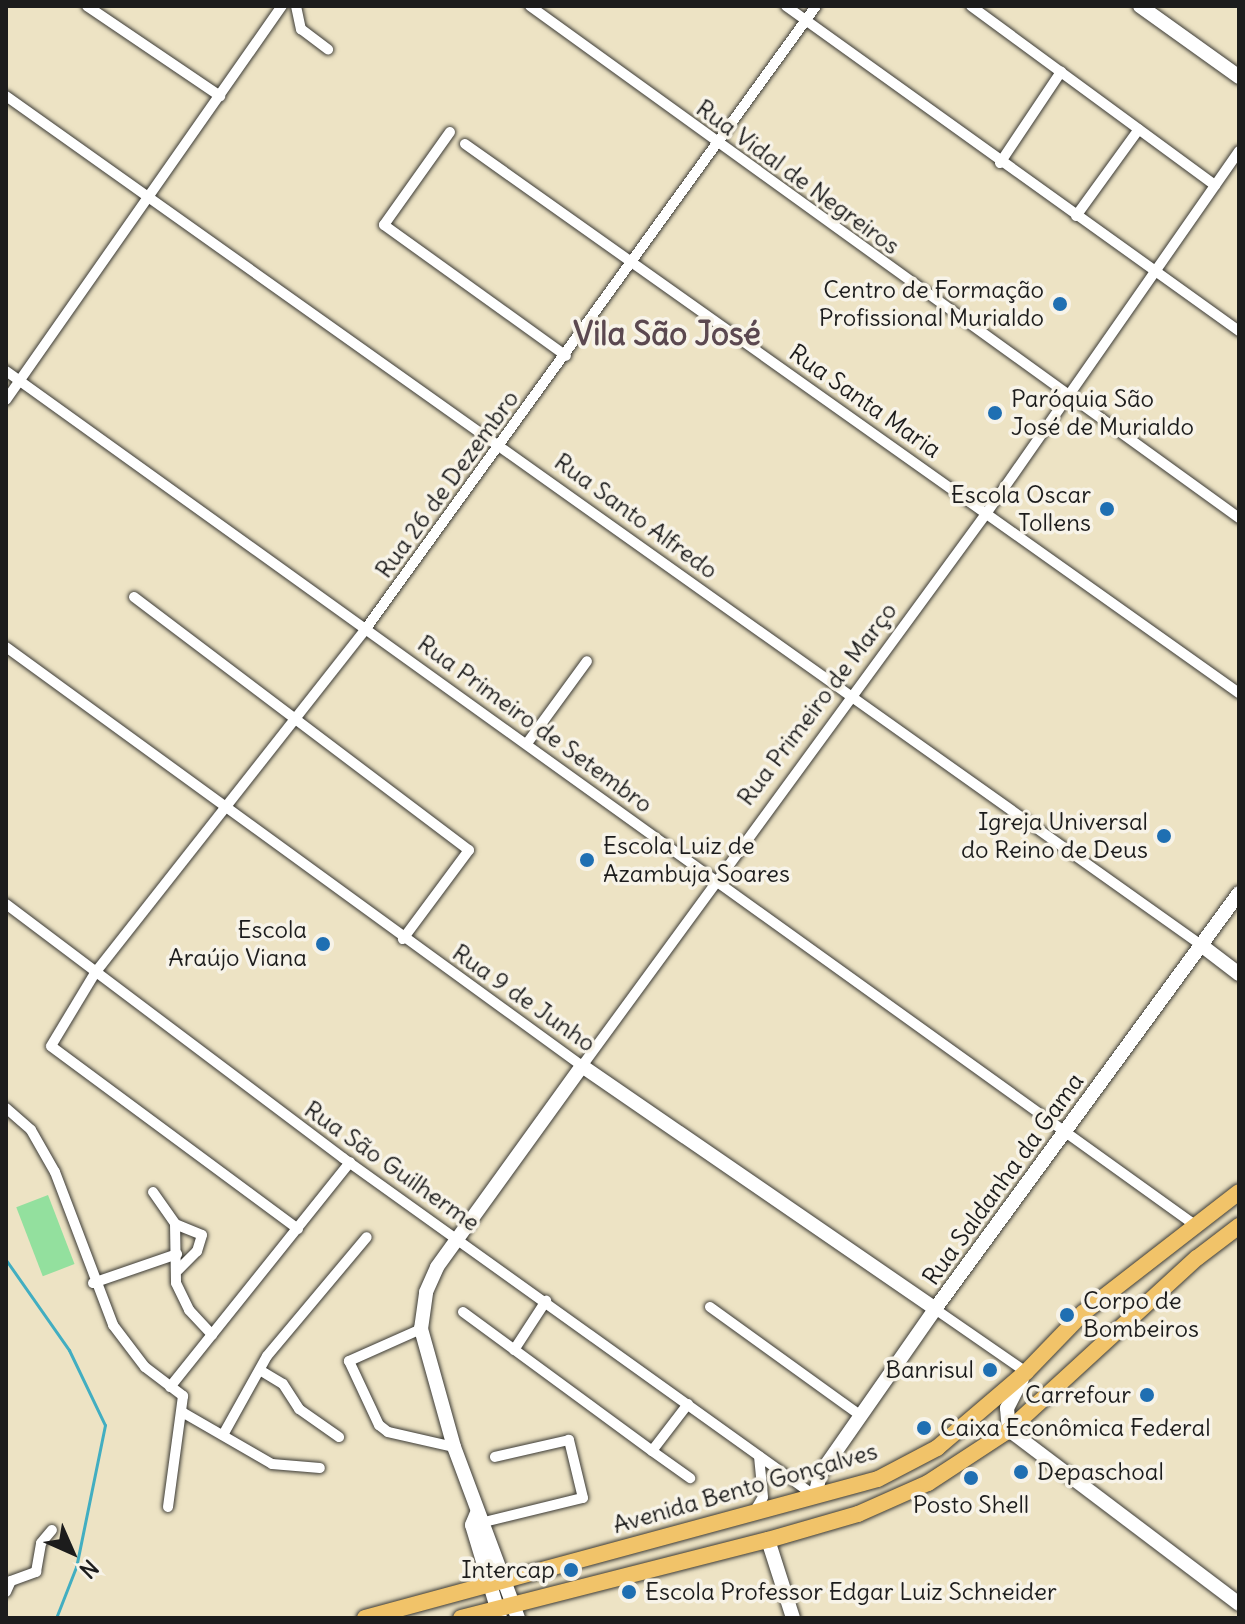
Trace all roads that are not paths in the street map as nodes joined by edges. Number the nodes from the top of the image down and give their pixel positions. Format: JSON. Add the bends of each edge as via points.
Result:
{"nodes":[{"id":1,"x":87,"y":6,"type":"edge"},
{"id":2,"x":296,"y":6,"type":"edge"},
{"id":3,"x":530,"y":6,"type":"edge"},
{"id":4,"x":786,"y":6,"type":"edge"},
{"id":5,"x":816,"y":6,"type":"edge"},
{"id":6,"x":971,"y":6,"type":"edge"},
{"id":7,"x":1140,"y":6,"type":"edge"},
{"id":8,"x":278,"y":7,"type":"edge"},
{"id":9,"x":806,"y":21,"type":"junction"},
{"id":10,"x":328,"y":49,"type":"dead end"},
{"id":11,"x":1061,"y":72,"type":"junction"},
{"id":12,"x":1239,"y":77,"type":"edge"},
{"id":13,"x":6,"y":96,"type":"edge"},
{"id":14,"x":220,"y":96,"type":"junction"},
{"id":15,"x":1139,"y":129,"type":"junction"},
{"id":16,"x":450,"y":132,"type":"dead end"},
{"id":17,"x":465,"y":144,"type":"dead end"},
{"id":18,"x":719,"y":146,"type":"junction"},
{"id":19,"x":1239,"y":151,"type":"edge"},
{"id":20,"x":1000,"y":163,"type":"junction"},
{"id":21,"x":1215,"y":185,"type":"junction"},
{"id":22,"x":145,"y":200,"type":"junction"},
{"id":23,"x":1076,"y":216,"type":"junction"},
{"id":24,"x":634,"y":264,"type":"junction"},
{"id":25,"x":1154,"y":271,"type":"junction"},
{"id":26,"x":1239,"y":331,"type":"edge"},
{"id":27,"x":566,"y":356,"type":"junction"},
{"id":28,"x":6,"y":371,"type":"edge"},
{"id":29,"x":20,"y":383,"type":"junction"},
{"id":30,"x":1068,"y":394,"type":"junction"},
{"id":31,"x":6,"y":400,"type":"edge"},
{"id":32,"x":500,"y":445,"type":"junction"},
{"id":33,"x":988,"y":511,"type":"junction"},
{"id":34,"x":1239,"y":518,"type":"edge"},
{"id":35,"x":134,"y":597,"type":"dead end"},
{"id":36,"x":367,"y":627,"type":"junction"},
{"id":37,"x":6,"y":647,"type":"edge"},
{"id":38,"x":587,"y":661,"type":"dead end"},
{"id":39,"x":1239,"y":693,"type":"edge"},
{"id":40,"x":849,"y":697,"type":"junction"},
{"id":41,"x":292,"y":721,"type":"junction"},
{"id":42,"x":528,"y":742,"type":"junction"},
{"id":43,"x":221,"y":808,"type":"junction"},
{"id":44,"x":714,"y":878,"type":"junction"},
{"id":45,"x":1239,"y":893,"type":"edge"},
{"id":46,"x":6,"y":904,"type":"edge"},
{"id":47,"x":403,"y":939,"type":"junction"},
{"id":48,"x":1201,"y":945,"type":"junction"},
{"id":49,"x":95,"y":973,"type":"junction"},
{"id":50,"x":1239,"y":974,"type":"edge"},
{"id":51,"x":582,"y":1066,"type":"junction"},
{"id":52,"x":6,"y":1108,"type":"edge"},
{"id":53,"x":1066,"y":1130,"type":"junction"},
{"id":54,"x":350,"y":1162,"type":"junction"},
{"id":55,"x":153,"y":1192,"type":"dead end"},
{"id":56,"x":1239,"y":1192,"type":"edge"},
{"id":57,"x":175,"y":1224,"type":"junction"},
{"id":58,"x":1195,"y":1225,"type":"junction"},
{"id":59,"x":1239,"y":1226,"type":"edge"},
{"id":60,"x":298,"y":1229,"type":"junction"},
{"id":61,"x":367,"y":1237,"type":"dead end"},
{"id":62,"x":459,"y":1238,"type":"junction"},
{"id":63,"x":177,"y":1254,"type":"junction"},
{"id":64,"x":178,"y":1270,"type":"junction"},
{"id":65,"x":93,"y":1283,"type":"junction"},
{"id":66,"x":546,"y":1301,"type":"junction"},
{"id":67,"x":710,"y":1307,"type":"dead end"},
{"id":68,"x":935,"y":1309,"type":"junction"},
{"id":69,"x":463,"y":1312,"type":"dead end"},
{"id":70,"x":421,"y":1329,"type":"junction"},
{"id":71,"x":212,"y":1335,"type":"junction"},
{"id":72,"x":514,"y":1350,"type":"junction"},
{"id":73,"x":263,"y":1372,"type":"junction"},
{"id":74,"x":1026,"y":1372,"type":"junction"},
{"id":75,"x":174,"y":1390,"type":"junction"},
{"id":76,"x":688,"y":1404,"type":"junction"},
{"id":77,"x":182,"y":1412,"type":"junction"},
{"id":78,"x":861,"y":1416,"type":"junction"},
{"id":79,"x":1009,"y":1430,"type":"junction"},
{"id":80,"x":223,"y":1435,"type":"junction"},
{"id":81,"x":339,"y":1437,"type":"dead end"},
{"id":82,"x":454,"y":1447,"type":"junction"},
{"id":83,"x":652,"y":1451,"type":"junction"},
{"id":84,"x":759,"y":1456,"type":"junction"},
{"id":85,"x":495,"y":1457,"type":"dead end"},
{"id":86,"x":320,"y":1468,"type":"dead end"},
{"id":87,"x":690,"y":1478,"type":"dead end"},
{"id":88,"x":815,"y":1496,"type":"junction"},
{"id":89,"x":168,"y":1507,"type":"dead end"},
{"id":90,"x":754,"y":1512,"type":"junction"},
{"id":91,"x":477,"y":1520,"type":"junction"},
{"id":92,"x":52,"y":1530,"type":"dead end"},
{"id":93,"x":768,"y":1540,"type":"junction"},
{"id":94,"x":506,"y":1580,"type":"junction"},
{"id":95,"x":489,"y":1584,"type":"junction"},
{"id":96,"x":6,"y":1592,"type":"edge"},
{"id":97,"x":1239,"y":1604,"type":"edge"},
{"id":98,"x":516,"y":1611,"type":"edge"},
{"id":99,"x":498,"y":1613,"type":"edge"},
{"id":100,"x":365,"y":1618,"type":"edge"},
{"id":101,"x":461,"y":1618,"type":"edge"},
{"id":102,"x":793,"y":1618,"type":"edge"}],
"edges":[{"from":1,"to":14,"type":"street"},
{"from":2,"to":10,"type":"street","via":[[301,29]]},
{"from":3,"to":18,"type":"street","name":"Rua Vidal de Negreiros"},
{"from":4,"to":9,"type":"street"},
{"from":5,"to":9,"type":"street","name":"Rua 26 de Dezembro"},
{"from":6,"to":11,"type":"street"},
{"from":7,"to":12,"type":"street"},
{"from":8,"to":14,"type":"street"},
{"from":9,"to":18,"type":"street","name":"Rua 26 de Dezembro"},
{"from":9,"to":20,"type":"street"},
{"from":11,"to":15,"type":"street"},
{"from":11,"to":20,"type":"street"},
{"from":13,"to":22,"type":"street","name":"Rua Santo Alfredo"},
{"from":14,"to":22,"type":"street"},
{"from":15,"to":21,"type":"street"},
{"from":15,"to":23,"type":"street"},
{"from":16,"to":27,"type":"street","via":[[384,225]]},
{"from":17,"to":24,"type":"street","name":"Rua Santa Maria"},
{"from":18,"to":24,"type":"street","name":"Rua 26 de Dezembro"},
{"from":18,"to":30,"type":"street","name":"Rua Vidal de Negreiros"},
{"from":19,"to":21,"type":"street","name":"Rua Primeiro de Março"},
{"from":20,"to":23,"type":"street"},
{"from":21,"to":25,"type":"street","name":"Rua Primeiro de Março"},
{"from":22,"to":29,"type":"street"},
{"from":22,"to":32,"type":"street","name":"Rua Santo Alfredo"},
{"from":23,"to":25,"type":"street"},
{"from":24,"to":27,"type":"street","name":"Rua 26 de Dezembro"},
{"from":24,"to":33,"type":"street","name":"Rua Santa Maria"},
{"from":25,"to":26,"type":"street"},
{"from":25,"to":30,"type":"street","name":"Rua Primeiro de Março"},
{"from":27,"to":32,"type":"street","name":"Rua 26 de Dezembro"},
{"from":28,"to":29,"type":"street","name":"Rua Primeiro de Setembro"},
{"from":29,"to":31,"type":"street"},
{"from":29,"to":36,"type":"street","name":"Rua Primeiro de Setembro"},
{"from":30,"to":33,"type":"street","name":"Rua Primeiro de Março"},
{"from":30,"to":34,"type":"street","name":"Rua Vidal de Negreiros"},
{"from":32,"to":36,"type":"street","name":"Rua 26 de Dezembro"},
{"from":32,"to":40,"type":"street","name":"Rua Santo Alfredo"},
{"from":33,"to":39,"type":"street","name":"Rua Santa Maria"},
{"from":33,"to":40,"type":"street","name":"Rua Primeiro de Março"},
{"from":35,"to":41,"type":"street"},
{"from":36,"to":41,"type":"street","name":"Rua 26 de Dezembro"},
{"from":36,"to":42,"type":"street","name":"Rua Primeiro de Setembro"},
{"from":37,"to":43,"type":"street","name":"Rua 9 de Junho"},
{"from":38,"to":42,"type":"street"},
{"from":40,"to":44,"type":"street","name":"Rua Primeiro de Março"},
{"from":40,"to":48,"type":"street","name":"Rua Santo Alfredo"},
{"from":41,"to":43,"type":"street","name":"Rua 26 de Dezembro"},
{"from":41,"to":47,"type":"street","via":[[469,850]]},
{"from":42,"to":44,"type":"street","name":"Rua Primeiro de Setembro"},
{"from":43,"to":47,"type":"street","name":"Rua 9 de Junho"},
{"from":43,"to":49,"type":"street","name":"Rua 26 de Dezembro"},
{"from":44,"to":51,"type":"street","name":"Rua Primeiro de Março"},
{"from":44,"to":53,"type":"street","name":"Rua Primeiro de Setembro"},
{"from":45,"to":48,"type":"street","name":"Rua Saldanha da Gama"},
{"from":46,"to":49,"type":"street","name":"Rua São Guilherme"},
{"from":47,"to":51,"type":"street","name":"Rua 9 de Junho"},
{"from":48,"to":50,"type":"street","name":"Rua Santo Alfredo"},
{"from":48,"to":53,"type":"street","name":"Rua Saldanha da Gama"},
{"from":49,"to":54,"type":"street","name":"Rua São Guilherme"},
{"from":49,"to":60,"type":"street","name":"Rua 26 de Dezembro","via":[[51,1046]]},
{"from":51,"to":62,"type":"street","name":"Rua Primeiro de Março"},
{"from":51,"to":68,"type":"street","name":"Rua 9 de Junho"},
{"from":52,"to":65,"type":"street","via":[[31,1130],[55,1172]]},
{"from":53,"to":58,"type":"street","name":"Rua Primeiro de Setembro"},
{"from":53,"to":68,"type":"street","name":"Rua Saldanha da Gama"},
{"from":54,"to":60,"type":"street"},
{"from":54,"to":62,"type":"street","name":"Rua São Guilherme"},
{"from":55,"to":57,"type":"street"},
{"from":56,"to":58,"type":"main road","name":"Avenida Bento Gonçalves"},
{"from":57,"to":63,"type":"street"},
{"from":57,"to":64,"type":"street","via":[[202,1235],[197,1251]]},
{"from":58,"to":74,"type":"main road","name":"Avenida Bento Gonçalves","via":[[1083,1313]]},
{"from":59,"to":79,"type":"main road","name":"Avenida Bento Gonçalves"},
{"from":60,"to":71,"type":"street"},
{"from":61,"to":73,"type":"street","via":[[267,1356]]},
{"from":62,"to":66,"type":"street","name":"Rua São Guilherme"},
{"from":62,"to":70,"type":"street","name":"Rua Primeiro de Março","via":[[426,1292]]},
{"from":63,"to":64,"type":"street"},
{"from":63,"to":65,"type":"street"},
{"from":64,"to":71,"type":"street","via":[[176,1283],[189,1310]]},
{"from":65,"to":75,"type":"street","via":[[113,1325],[145,1367]]},
{"from":66,"to":72,"type":"street"},
{"from":66,"to":76,"type":"street","name":"Rua São Guilherme"},
{"from":67,"to":78,"type":"street"},
{"from":68,"to":74,"type":"street","name":"Rua 9 de Junho"},
{"from":68,"to":78,"type":"street","name":"Rua Saldanha da Gama"},
{"from":69,"to":72,"type":"street"},
{"from":70,"to":82,"type":"street","name":"Rua Primeiro de Março"},
{"from":70,"to":82,"type":"street","via":[[349,1361],[379,1425],[388,1432]]},
{"from":71,"to":75,"type":"street"},
{"from":72,"to":83,"type":"street"},
{"from":73,"to":80,"type":"street"},
{"from":73,"to":81,"type":"street","via":[[283,1384],[299,1409]]},
{"from":74,"to":79,"type":"street","via":[[1007,1408]]},
{"from":74,"to":88,"type":"main road","name":"Avenida Bento Gonçalves","via":[[937,1448],[878,1479]]},
{"from":75,"to":77,"type":"street"},
{"from":76,"to":83,"type":"street"},
{"from":76,"to":84,"type":"street","name":"Rua São Guilherme"},
{"from":77,"to":80,"type":"street"},
{"from":77,"to":89,"type":"street"},
{"from":78,"to":88,"type":"street","name":"Rua Saldanha da Gama","via":[[820,1474]]},
{"from":79,"to":93,"type":"main road","name":"Avenida Bento Gonçalves","via":[[928,1483],[858,1514]]},
{"from":79,"to":97,"type":"street"},
{"from":80,"to":86,"type":"street","via":[[272,1464]]},
{"from":82,"to":91,"type":"street","name":"Rua Primeiro de Março"},
{"from":83,"to":87,"type":"street"},
{"from":84,"to":88,"type":"street","name":"Rua São Guilherme"},
{"from":84,"to":90,"type":"street","via":[[763,1497]]},
{"from":85,"to":91,"type":"street","via":[[569,1440],[583,1495]]},
{"from":88,"to":90,"type":"main road","name":"Avenida Bento Gonçalves"},
{"from":90,"to":94,"type":"main road","name":"Avenida Bento Gonçalves"},
{"from":91,"to":94,"type":"street","name":"Rua Primeiro de Março"},
{"from":91,"to":95,"type":"street","name":"Rua Primeiro de Março"},
{"from":92,"to":96,"type":"street","via":[[41,1543],[36,1572],[11,1581]]},
{"from":93,"to":98,"type":"main road","name":"Avenida Bento Gonçalves"},
{"from":93,"to":102,"type":"street"},
{"from":94,"to":95,"type":"main road","name":"Avenida Bento Gonçalves"},
{"from":94,"to":98,"type":"street","name":"Rua Primeiro de Março"},
{"from":95,"to":99,"type":"street","name":"Rua Primeiro de Março"},
{"from":95,"to":100,"type":"main road","name":"Avenida Bento Gonçalves"},
{"from":98,"to":99,"type":"main road","name":"Avenida Bento Gonçalves"},
{"from":99,"to":101,"type":"main road","name":"Avenida Bento Gonçalves"}]}
